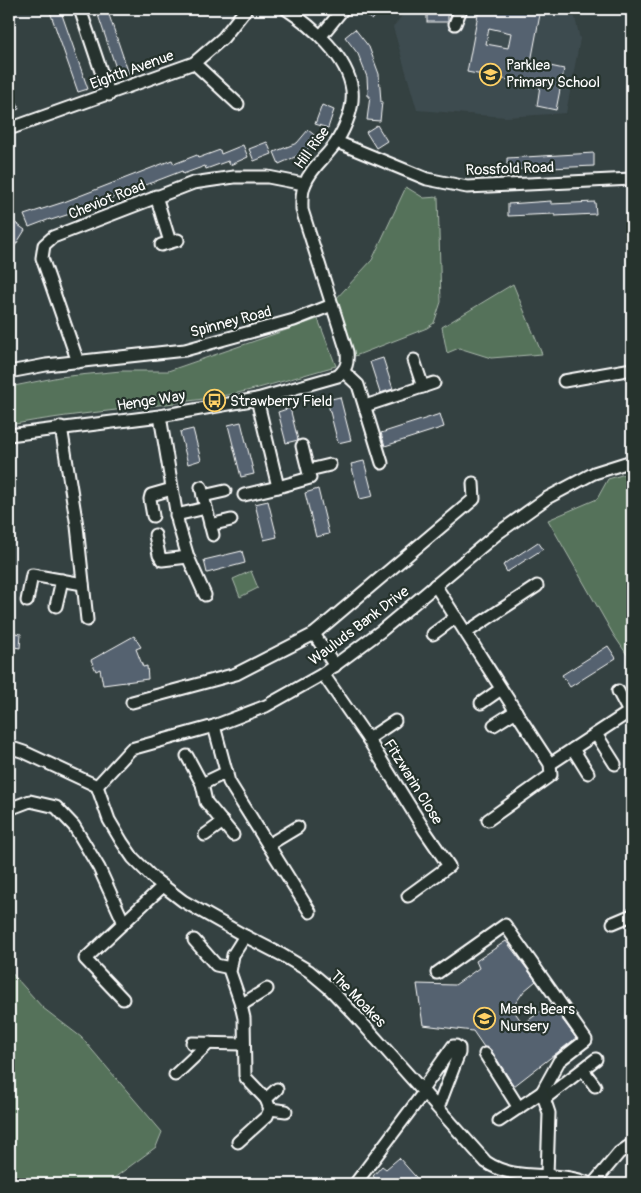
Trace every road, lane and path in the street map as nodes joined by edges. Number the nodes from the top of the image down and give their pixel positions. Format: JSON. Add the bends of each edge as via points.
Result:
{"nodes":[{"id":1,"x":80,"y":9,"type":"edge"},
{"id":2,"x":246,"y":9,"type":"edge"},
{"id":3,"x":286,"y":9,"type":"edge"},
{"id":4,"x":343,"y":9,"type":"edge"},
{"id":5,"x":461,"y":9,"type":"edge"},
{"id":6,"x":455,"y":24,"type":"dead end"},
{"id":7,"x":320,"y":36,"type":"junction"},
{"id":8,"x":194,"y":63,"type":"junction"},
{"id":9,"x":109,"y":94,"type":"junction"},
{"id":10,"x":238,"y":104,"type":"dead end"},
{"id":11,"x":9,"y":129,"type":"edge"},
{"id":12,"x":337,"y":142,"type":"junction"},
{"id":13,"x":632,"y":179,"type":"edge"},
{"id":14,"x":304,"y":184,"type":"junction"},
{"id":15,"x":156,"y":196,"type":"junction"},
{"id":16,"x":170,"y":242,"type":"dead end"},
{"id":17,"x":332,"y":305,"type":"junction"},
{"id":18,"x":414,"y":360,"type":"dead end"},
{"id":19,"x":78,"y":362,"type":"junction"},
{"id":20,"x":632,"y":369,"type":"edge"},
{"id":21,"x":343,"y":371,"type":"junction"},
{"id":22,"x":9,"y":372,"type":"edge"},
{"id":23,"x":564,"y":381,"type":"dead end"},
{"id":24,"x":434,"y":383,"type":"dead end"},
{"id":25,"x":423,"y":387,"type":"junction"},
{"id":26,"x":257,"y":398,"type":"junction"},
{"id":27,"x":365,"y":406,"type":"junction"},
{"id":28,"x":160,"y":416,"type":"junction"},
{"id":29,"x":61,"y":428,"type":"junction"},
{"id":30,"x":9,"y":435,"type":"edge"},
{"id":31,"x":302,"y":446,"type":"dead end"},
{"id":32,"x":632,"y":461,"type":"edge"},
{"id":33,"x":382,"y":463,"type":"dead end"},
{"id":34,"x":330,"y":465,"type":"dead end"},
{"id":35,"x":309,"y":474,"type":"junction"},
{"id":36,"x":473,"y":483,"type":"dead end"},
{"id":37,"x":278,"y":487,"type":"junction"},
{"id":38,"x":172,"y":489,"type":"junction"},
{"id":39,"x":225,"y":491,"type":"dead end"},
{"id":40,"x":244,"y":495,"type":"dead end"},
{"id":41,"x":203,"y":497,"type":"junction"},
{"id":42,"x":176,"y":515,"type":"junction"},
{"id":43,"x":153,"y":516,"type":"dead end"},
{"id":44,"x":231,"y":520,"type":"dead end"},
{"id":45,"x":155,"y":535,"type":"dead end"},
{"id":46,"x":188,"y":557,"type":"junction"},
{"id":47,"x":62,"y":580,"type":"junction"},
{"id":48,"x":83,"y":584,"type":"junction"},
{"id":49,"x":435,"y":585,"type":"junction"},
{"id":50,"x":537,"y":586,"type":"dead end"},
{"id":51,"x":205,"y":595,"type":"dead end"},
{"id":52,"x":27,"y":601,"type":"dead end"},
{"id":53,"x":56,"y":606,"type":"dead end"},
{"id":54,"x":456,"y":617,"type":"junction"},
{"id":55,"x":87,"y":620,"type":"dead end"},
{"id":56,"x":467,"y":632,"type":"junction"},
{"id":57,"x":314,"y":634,"type":"junction"},
{"id":58,"x":432,"y":634,"type":"dead end"},
{"id":59,"x":335,"y":666,"type":"junction"},
{"id":60,"x":323,"y":674,"type":"junction"},
{"id":61,"x":501,"y":689,"type":"junction"},
{"id":62,"x":618,"y":691,"type":"dead end"},
{"id":63,"x":132,"y":702,"type":"dead end"},
{"id":64,"x":481,"y":703,"type":"dead end"},
{"id":65,"x":516,"y":711,"type":"junction"},
{"id":66,"x":395,"y":721,"type":"dead end"},
{"id":67,"x":494,"y":725,"type":"dead end"},
{"id":68,"x":214,"y":726,"type":"junction"},
{"id":69,"x":596,"y":734,"type":"junction"},
{"id":70,"x":368,"y":739,"type":"junction"},
{"id":71,"x":9,"y":748,"type":"edge"},
{"id":72,"x":573,"y":749,"type":"junction"},
{"id":73,"x":187,"y":756,"type":"dead end"},
{"id":74,"x":550,"y":764,"type":"junction"},
{"id":75,"x":615,"y":764,"type":"dead end"},
{"id":76,"x":227,"y":772,"type":"junction"},
{"id":77,"x":588,"y":772,"type":"dead end"},
{"id":78,"x":202,"y":784,"type":"junction"},
{"id":79,"x":97,"y":786,"type":"junction"},
{"id":80,"x":9,"y":809,"type":"edge"},
{"id":81,"x":488,"y":820,"type":"dead end"},
{"id":82,"x":223,"y":822,"type":"junction"},
{"id":83,"x":298,"y":826,"type":"dead end"},
{"id":84,"x":205,"y":835,"type":"dead end"},
{"id":85,"x":233,"y":835,"type":"dead end"},
{"id":86,"x":268,"y":845,"type":"junction"},
{"id":87,"x":163,"y":886,"type":"junction"},
{"id":88,"x":408,"y":896,"type":"dead end"},
{"id":89,"x":310,"y":912,"type":"dead end"},
{"id":90,"x":632,"y":914,"type":"edge"},
{"id":91,"x":124,"y":923,"type":"junction"},
{"id":92,"x":613,"y":923,"type":"dead end"},
{"id":93,"x":245,"y":936,"type":"junction"},
{"id":94,"x":194,"y":940,"type":"dead end"},
{"id":95,"x":230,"y":968,"type":"junction"},
{"id":96,"x":437,"y":973,"type":"dead end"},
{"id":97,"x":266,"y":989,"type":"dead end"},
{"id":98,"x":123,"y":999,"type":"dead end"},
{"id":99,"x":241,"y":1005,"type":"junction"},
{"id":100,"x":192,"y":1043,"type":"dead end"},
{"id":101,"x":209,"y":1043,"type":"junction"},
{"id":102,"x":243,"y":1044,"type":"junction"},
{"id":103,"x":485,"y":1054,"type":"dead end"},
{"id":104,"x":596,"y":1059,"type":"dead end"},
{"id":105,"x":583,"y":1070,"type":"junction"},
{"id":106,"x":175,"y":1075,"type":"dead end"},
{"id":107,"x":595,"y":1086,"type":"dead end"},
{"id":108,"x":277,"y":1089,"type":"dead end"},
{"id":109,"x":423,"y":1091,"type":"junction"},
{"id":110,"x":543,"y":1096,"type":"junction"},
{"id":111,"x":268,"y":1104,"type":"junction"},
{"id":112,"x":438,"y":1108,"type":"junction"},
{"id":113,"x":519,"y":1108,"type":"junction"},
{"id":114,"x":286,"y":1111,"type":"dead end"},
{"id":115,"x":499,"y":1121,"type":"dead end"},
{"id":116,"x":238,"y":1142,"type":"dead end"},
{"id":117,"x":632,"y":1144,"type":"edge"},
{"id":118,"x":547,"y":1175,"type":"junction"},
{"id":119,"x":355,"y":1184,"type":"edge"},
{"id":120,"x":592,"y":1184,"type":"edge"}],
"edges":[{"from":1,"to":9,"type":"street"},
{"from":2,"to":8,"type":"street","name":"Eighth Avenue","via":[[223,38]]},
{"from":3,"to":7,"type":"street","name":"Hill Rise"},
{"from":4,"to":7,"type":"street"},
{"from":5,"to":6,"type":"street"},
{"from":7,"to":12,"type":"street","name":"Hill Rise","via":[[334,51],[352,89],[348,121]]},
{"from":8,"to":9,"type":"street","name":"Eighth Avenue"},
{"from":8,"to":10,"type":"street"},
{"from":9,"to":11,"type":"street","name":"Eighth Avenue"},
{"from":12,"to":13,"type":"street","name":"Rossfold Road","via":[[427,180],[466,187]]},
{"from":12,"to":14,"type":"street","name":"Hill Rise"},
{"from":14,"to":15,"type":"street","name":"Cheviot Road","via":[[268,177],[234,178],[193,183]]},
{"from":14,"to":17,"type":"street","via":[[302,210]]},
{"from":15,"to":16,"type":"street"},
{"from":15,"to":19,"type":"street","name":"Cheviot Road","via":[[53,237],[44,245],[42,258]]},
{"from":17,"to":19,"type":"street","name":"Spinney Road","via":[[294,320],[186,350]]},
{"from":17,"to":21,"type":"street","via":[[347,352],[348,364]]},
{"from":18,"to":25,"type":"street"},
{"from":19,"to":22,"type":"street","name":"Spinney Road"},
{"from":20,"to":23,"type":"street"},
{"from":21,"to":26,"type":"street","name":"Henge Way","via":[[338,376]]},
{"from":21,"to":27,"type":"street","via":[[358,385]]},
{"from":24,"to":25,"type":"street"},
{"from":25,"to":27,"type":"street"},
{"from":26,"to":28,"type":"street","name":"Henge Way"},
{"from":26,"to":37,"type":"street"},
{"from":27,"to":33,"type":"street"},
{"from":28,"to":29,"type":"street","name":"Henge Way"},
{"from":28,"to":38,"type":"street"},
{"from":29,"to":30,"type":"street","name":"Henge Way"},
{"from":29,"to":48,"type":"street"},
{"from":31,"to":35,"type":"street"},
{"from":32,"to":49,"type":"street","name":"Wauluds Bank Drive","via":[[594,473],[547,498]]},
{"from":34,"to":35,"type":"street"},
{"from":35,"to":37,"type":"street"},
{"from":36,"to":57,"type":"street","via":[[474,499]]},
{"from":37,"to":40,"type":"street"},
{"from":38,"to":42,"type":"street"},
{"from":38,"to":43,"type":"street","via":[[151,495]]},
{"from":39,"to":41,"type":"street"},
{"from":41,"to":42,"type":"street"},
{"from":41,"to":44,"type":"street","via":[[211,530]]},
{"from":42,"to":46,"type":"street"},
{"from":45,"to":46,"type":"street","via":[[158,555],[162,560]]},
{"from":46,"to":51,"type":"street"},
{"from":47,"to":48,"type":"street"},
{"from":47,"to":52,"type":"street","via":[[32,575]]},
{"from":47,"to":53,"type":"street"},
{"from":48,"to":55,"type":"street"},
{"from":49,"to":54,"type":"street"},
{"from":49,"to":59,"type":"street","name":"Wauluds Bank Drive"},
{"from":50,"to":56,"type":"street"},
{"from":54,"to":56,"type":"street"},
{"from":54,"to":58,"type":"street"},
{"from":56,"to":61,"type":"street"},
{"from":57,"to":59,"type":"street"},
{"from":57,"to":63,"type":"street","via":[[236,674]]},
{"from":59,"to":60,"type":"street","name":"Wauluds Bank Drive"},
{"from":60,"to":68,"type":"street","name":"Wauluds Bank Drive","via":[[266,706]]},
{"from":60,"to":70,"type":"street","name":"Fitzwarin Close"},
{"from":61,"to":64,"type":"street"},
{"from":61,"to":65,"type":"street"},
{"from":62,"to":69,"type":"street","via":[[629,712]]},
{"from":65,"to":67,"type":"street"},
{"from":65,"to":74,"type":"street"},
{"from":66,"to":70,"type":"street"},
{"from":68,"to":76,"type":"street"},
{"from":68,"to":79,"type":"street","name":"Wauluds Bank Drive","via":[[131,749]]},
{"from":69,"to":72,"type":"street"},
{"from":69,"to":75,"type":"street"},
{"from":70,"to":88,"type":"street","name":"Fitzwarin Close","via":[[449,866]]},
{"from":71,"to":79,"type":"street"},
{"from":72,"to":74,"type":"street"},
{"from":72,"to":77,"type":"street"},
{"from":73,"to":78,"type":"street"},
{"from":74,"to":81,"type":"street","via":[[551,776]]},
{"from":76,"to":78,"type":"street"},
{"from":76,"to":86,"type":"street","via":[[229,782]]},
{"from":78,"to":82,"type":"street","via":[[206,802]]},
{"from":79,"to":87,"type":"street","name":"The Moakes","via":[[109,820],[122,842]]},
{"from":80,"to":91,"type":"street","via":[[30,801],[56,807],[74,826],[99,868]]},
{"from":82,"to":84,"type":"street"},
{"from":82,"to":85,"type":"street"},
{"from":83,"to":86,"type":"street"},
{"from":86,"to":89,"type":"street"},
{"from":87,"to":91,"type":"street"},
{"from":87,"to":93,"type":"street","name":"The Moakes","via":[[197,910]]},
{"from":90,"to":92,"type":"street"},
{"from":91,"to":98,"type":"street","via":[[85,959]]},
{"from":93,"to":95,"type":"street","via":[[233,954]]},
{"from":93,"to":109,"type":"street","name":"The Moakes","via":[[309,971],[338,996]]},
{"from":94,"to":95,"type":"street","via":[[216,965]]},
{"from":95,"to":99,"type":"street"},
{"from":96,"to":110,"type":"street","via":[[505,925],[586,1040],[559,1062]]},
{"from":97,"to":99,"type":"street"},
{"from":99,"to":102,"type":"street"},
{"from":100,"to":101,"type":"street"},
{"from":101,"to":102,"type":"street"},
{"from":101,"to":106,"type":"street"},
{"from":102,"to":111,"type":"street","via":[[246,1078]]},
{"from":103,"to":113,"type":"street"},
{"from":104,"to":105,"type":"street"},
{"from":105,"to":107,"type":"street"},
{"from":105,"to":110,"type":"street"},
{"from":108,"to":111,"type":"street"},
{"from":109,"to":112,"type":"street","name":"The Moakes"},
{"from":109,"to":112,"type":"street","via":[[448,1052],[456,1046],[459,1053]]},
{"from":109,"to":119,"type":"street"},
{"from":110,"to":113,"type":"street"},
{"from":110,"to":118,"type":"street","via":[[550,1130]]},
{"from":111,"to":114,"type":"street"},
{"from":111,"to":116,"type":"street","via":[[267,1116]]},
{"from":112,"to":118,"type":"street","name":"The Moakes","via":[[493,1168],[509,1174]]},
{"from":113,"to":115,"type":"street"},
{"from":117,"to":120,"type":"street","via":[[619,1153]]},
{"from":118,"to":120,"type":"street","name":"The Moakes","via":[[575,1178]]}]}
